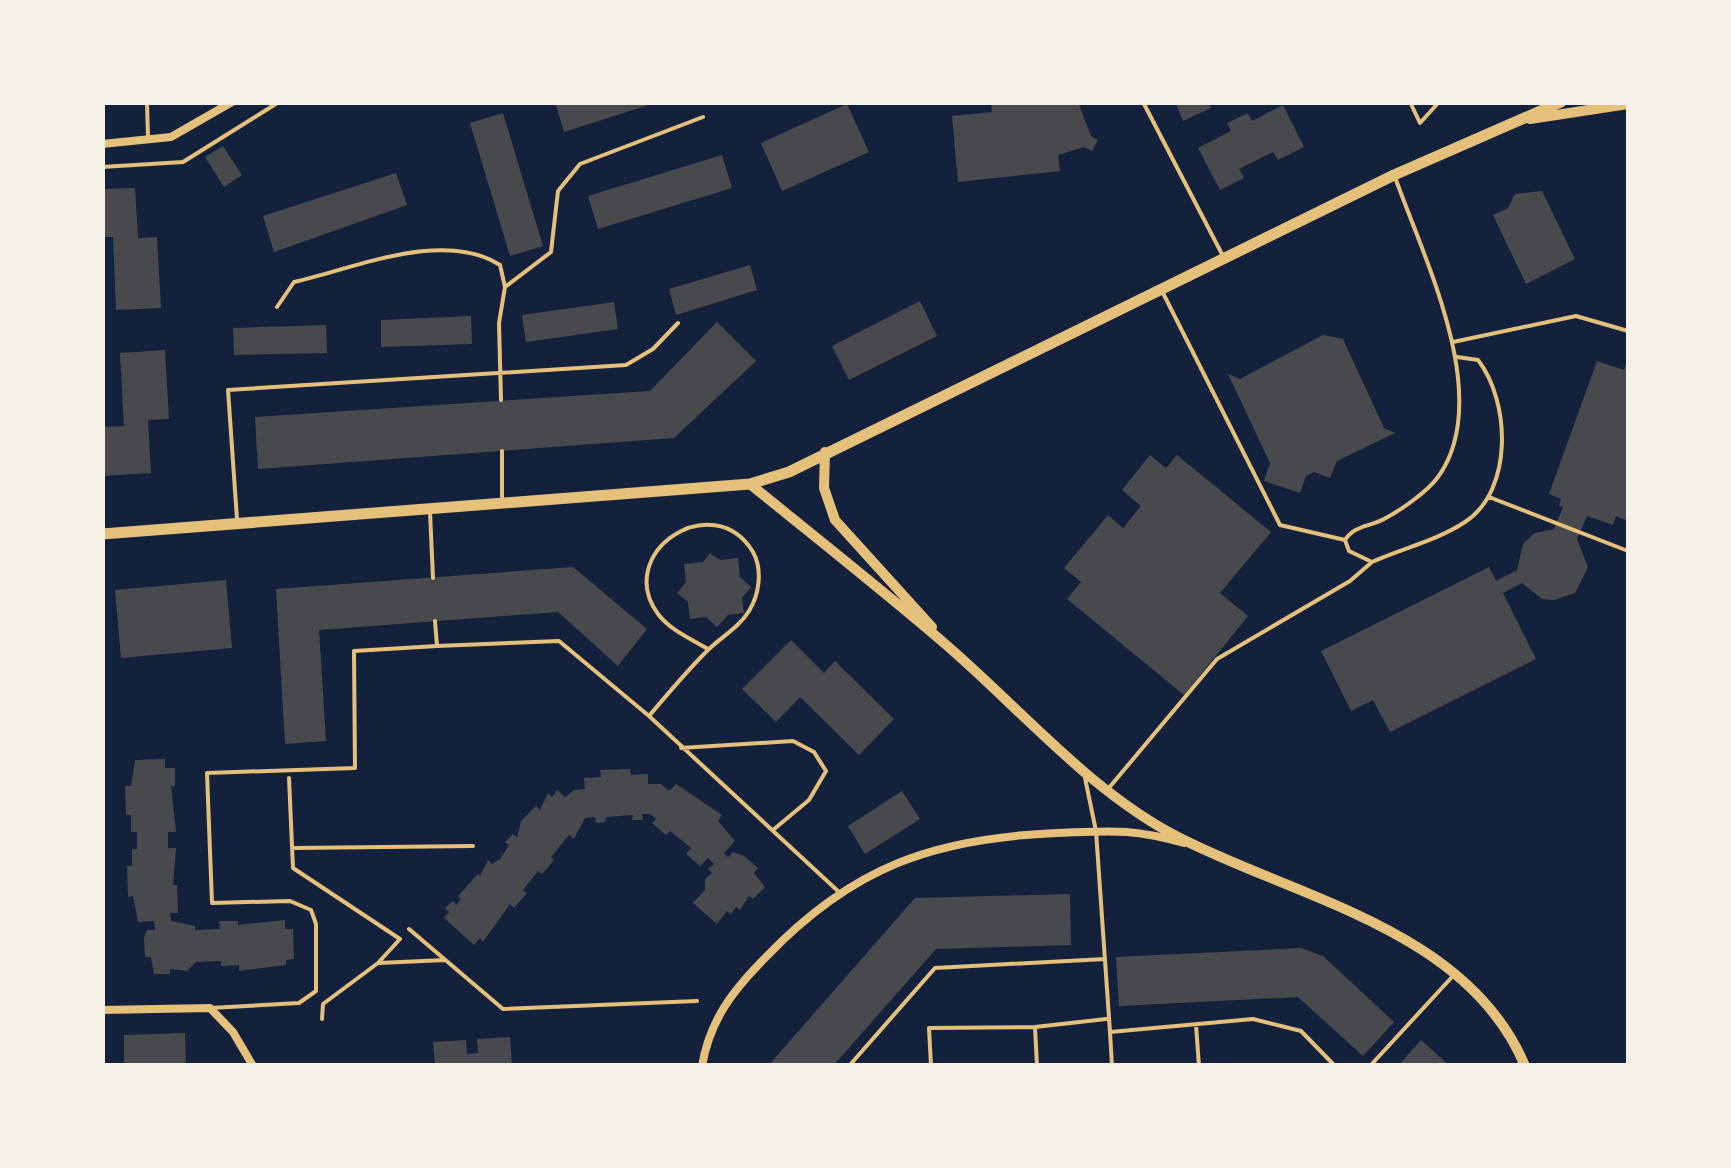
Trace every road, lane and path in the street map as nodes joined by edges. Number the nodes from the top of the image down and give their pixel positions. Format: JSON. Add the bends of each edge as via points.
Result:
{"nodes":[{"id":1,"x":146,"y":102,"type":"edge"},
{"id":2,"x":232,"y":102,"type":"edge"},
{"id":3,"x":278,"y":102,"type":"edge"},
{"id":4,"x":1143,"y":102,"type":"edge"},
{"id":5,"x":1410,"y":102,"type":"edge"},
{"id":6,"x":1439,"y":102,"type":"edge"},
{"id":7,"x":1544,"y":102,"type":"edge"},
{"id":8,"x":1561,"y":102,"type":"edge"},
{"id":9,"x":1628,"y":104,"type":"edge"},
{"id":10,"x":703,"y":117,"type":"dead end"},
{"id":11,"x":1514,"y":122,"type":"junction"},
{"id":12,"x":149,"y":141,"type":"junction"},
{"id":13,"x":102,"y":144,"type":"edge"},
{"id":14,"x":102,"y":167,"type":"edge"},
{"id":15,"x":1394,"y":175,"type":"junction"},
{"id":16,"x":1224,"y":258,"type":"junction"},
{"id":17,"x":505,"y":287,"type":"junction"},
{"id":18,"x":1161,"y":289,"type":"junction"},
{"id":19,"x":277,"y":306,"type":"dead end"},
{"id":20,"x":678,"y":324,"type":"dead end"},
{"id":21,"x":1628,"y":331,"type":"edge"},
{"id":22,"x":1453,"y":342,"type":"junction"},
{"id":23,"x":1457,"y":357,"type":"junction"},
{"id":24,"x":502,"y":372,"type":"junction"},
{"id":25,"x":501,"y":400,"type":"dead end"},
{"id":26,"x":502,"y":451,"type":"dead end"},
{"id":27,"x":826,"y":452,"type":"junction"},
{"id":28,"x":750,"y":484,"type":"junction"},
{"id":29,"x":1487,"y":496,"type":"junction"},
{"id":30,"x":502,"y":504,"type":"junction"},
{"id":31,"x":430,"y":510,"type":"junction"},
{"id":32,"x":237,"y":524,"type":"junction"},
{"id":33,"x":102,"y":534,"type":"edge"},
{"id":34,"x":1345,"y":540,"type":"junction"},
{"id":35,"x":1628,"y":552,"type":"edge"},
{"id":36,"x":1372,"y":562,"type":"junction"},
{"id":37,"x":433,"y":578,"type":"dead end"},
{"id":38,"x":435,"y":621,"type":"dead end"},
{"id":39,"x":945,"y":644,"type":"junction"},
{"id":40,"x":436,"y":646,"type":"junction"},
{"id":41,"x":708,"y":649,"type":"junction"},
{"id":42,"x":649,"y":716,"type":"junction"},
{"id":43,"x":681,"y":748,"type":"junction"},
{"id":44,"x":1083,"y":769,"type":"junction"},
{"id":45,"x":289,"y":778,"type":"dead end"},
{"id":46,"x":1108,"y":789,"type":"junction"},
{"id":47,"x":773,"y":830,"type":"junction"},
{"id":48,"x":1096,"y":831,"type":"junction"},
{"id":49,"x":472,"y":846,"type":"dead end"},
{"id":50,"x":294,"y":848,"type":"junction"},
{"id":51,"x":1208,"y":850,"type":"junction"},
{"id":52,"x":839,"y":892,"type":"junction"},
{"id":53,"x":409,"y":929,"type":"dead end"},
{"id":54,"x":1104,"y":958,"type":"junction"},
{"id":55,"x":444,"y":960,"type":"junction"},
{"id":56,"x":378,"y":963,"type":"junction"},
{"id":57,"x":1454,"y":974,"type":"junction"},
{"id":58,"x":697,"y":1002,"type":"dead end"},
{"id":59,"x":210,"y":1008,"type":"junction"},
{"id":60,"x":102,"y":1010,"type":"edge"},
{"id":61,"x":1109,"y":1018,"type":"junction"},
{"id":62,"x":322,"y":1019,"type":"dead end"},
{"id":63,"x":1196,"y":1025,"type":"junction"},
{"id":64,"x":1035,"y":1027,"type":"junction"},
{"id":65,"x":1110,"y":1032,"type":"junction"},
{"id":66,"x":253,"y":1066,"type":"edge"},
{"id":67,"x":702,"y":1066,"type":"edge"},
{"id":68,"x":849,"y":1066,"type":"edge"},
{"id":69,"x":931,"y":1066,"type":"edge"},
{"id":70,"x":1036,"y":1066,"type":"edge"},
{"id":71,"x":1112,"y":1066,"type":"edge"},
{"id":72,"x":1200,"y":1066,"type":"edge"},
{"id":73,"x":1336,"y":1066,"type":"edge"},
{"id":74,"x":1370,"y":1066,"type":"edge"},
{"id":75,"x":1525,"y":1066,"type":"edge"}],
"edges":[{"from":1,"to":12,"type":"lane"},
{"from":2,"to":12,"type":"street","via":[[187,131]]},
{"from":3,"to":14,"type":"path","via":[[183,162]]},
{"from":4,"to":16,"type":"lane"},
{"from":5,"to":6,"type":"path","via":[[1420,124]]},
{"from":7,"to":11,"type":"street"},
{"from":8,"to":11,"type":"main road"},
{"from":9,"to":11,"type":"street"},
{"from":10,"to":17,"type":"lane","via":[[580,164],[558,190],[551,252]]},
{"from":11,"to":15,"type":"main road"},
{"from":12,"to":13,"type":"street"},
{"from":15,"to":16,"type":"main road"},
{"from":15,"to":22,"type":"lane"},
{"from":16,"to":18,"type":"main road"},
{"from":17,"to":19,"type":"lane","via":[[500,265],[479,252],[426,251],[294,282]]},
{"from":17,"to":24,"type":"lane"},
{"from":18,"to":27,"type":"main road"},
{"from":18,"to":34,"type":"lane","via":[[1280,524]]},
{"from":20,"to":24,"type":"lane","via":[[626,365]]},
{"from":21,"to":22,"type":"lane","via":[[1576,316]]},
{"from":22,"to":23,"type":"lane"},
{"from":23,"to":29,"type":"lane","via":[[1478,360],[1502,404],[1504,433]]},
{"from":23,"to":34,"type":"lane","via":[[1454,443],[1437,479]]},
{"from":24,"to":25,"type":"lane"},
{"from":24,"to":32,"type":"lane","via":[[228,390]]},
{"from":26,"to":30,"type":"lane"},
{"from":27,"to":28,"type":"main road"},
{"from":27,"to":39,"type":"street","via":[[828,510]]},
{"from":28,"to":30,"type":"main road"},
{"from":28,"to":39,"type":"street"},
{"from":29,"to":35,"type":"lane"},
{"from":29,"to":36,"type":"lane","via":[[1465,522]]},
{"from":30,"to":31,"type":"main road"},
{"from":31,"to":32,"type":"main road"},
{"from":31,"to":37,"type":"lane"},
{"from":32,"to":33,"type":"main road"},
{"from":34,"to":36,"type":"lane","via":[[1348,552]]},
{"from":36,"to":46,"type":"lane","via":[[1217,660]]},
{"from":38,"to":40,"type":"lane"},
{"from":39,"to":44,"type":"street"},
{"from":40,"to":42,"type":"lane","via":[[560,641]]},
{"from":40,"to":59,"type":"lane","via":[[354,651],[355,768],[207,773],[212,903],[290,901],[311,910],[318,976],[316,990],[299,1003]]},
{"from":41,"to":41,"type":"lane","via":[[750,610],[759,574],[744,539],[714,524],[694,524],[673,532],[653,554],[648,590],[658,615]]},
{"from":41,"to":42,"type":"lane"},
{"from":42,"to":43,"type":"lane"},
{"from":43,"to":47,"type":"lane"},
{"from":43,"to":47,"type":"lane","via":[[792,741],[814,752],[826,771],[821,784]]},
{"from":44,"to":46,"type":"street"},
{"from":44,"to":48,"type":"lane"},
{"from":45,"to":50,"type":"path"},
{"from":46,"to":51,"type":"street","via":[[1152,822]]},
{"from":47,"to":52,"type":"lane"},
{"from":48,"to":51,"type":"street","via":[[1123,828]]},
{"from":48,"to":52,"type":"street","via":[[988,836],[906,858]]},
{"from":48,"to":54,"type":"lane"},
{"from":49,"to":50,"type":"path"},
{"from":50,"to":56,"type":"path","via":[[293,868],[400,940]]},
{"from":51,"to":57,"type":"street","via":[[1338,906]]},
{"from":52,"to":67,"type":"street","via":[[725,999]]},
{"from":53,"to":55,"type":"path"},
{"from":54,"to":61,"type":"lane"},
{"from":54,"to":68,"type":"lane","via":[[935,968]]},
{"from":55,"to":56,"type":"path"},
{"from":55,"to":58,"type":"path","via":[[503,1010]]},
{"from":56,"to":62,"type":"path","via":[[323,1004]]},
{"from":57,"to":74,"type":"lane"},
{"from":57,"to":75,"type":"street","via":[[1505,1029]]},
{"from":59,"to":60,"type":"street"},
{"from":59,"to":66,"type":"street"},
{"from":61,"to":64,"type":"lane"},
{"from":61,"to":65,"type":"lane"},
{"from":63,"to":65,"type":"lane"},
{"from":63,"to":72,"type":"lane"},
{"from":63,"to":73,"type":"lane","via":[[1253,1019],[1300,1031]]},
{"from":64,"to":69,"type":"lane","via":[[929,1028]]},
{"from":64,"to":70,"type":"lane"},
{"from":65,"to":71,"type":"lane"}]}
